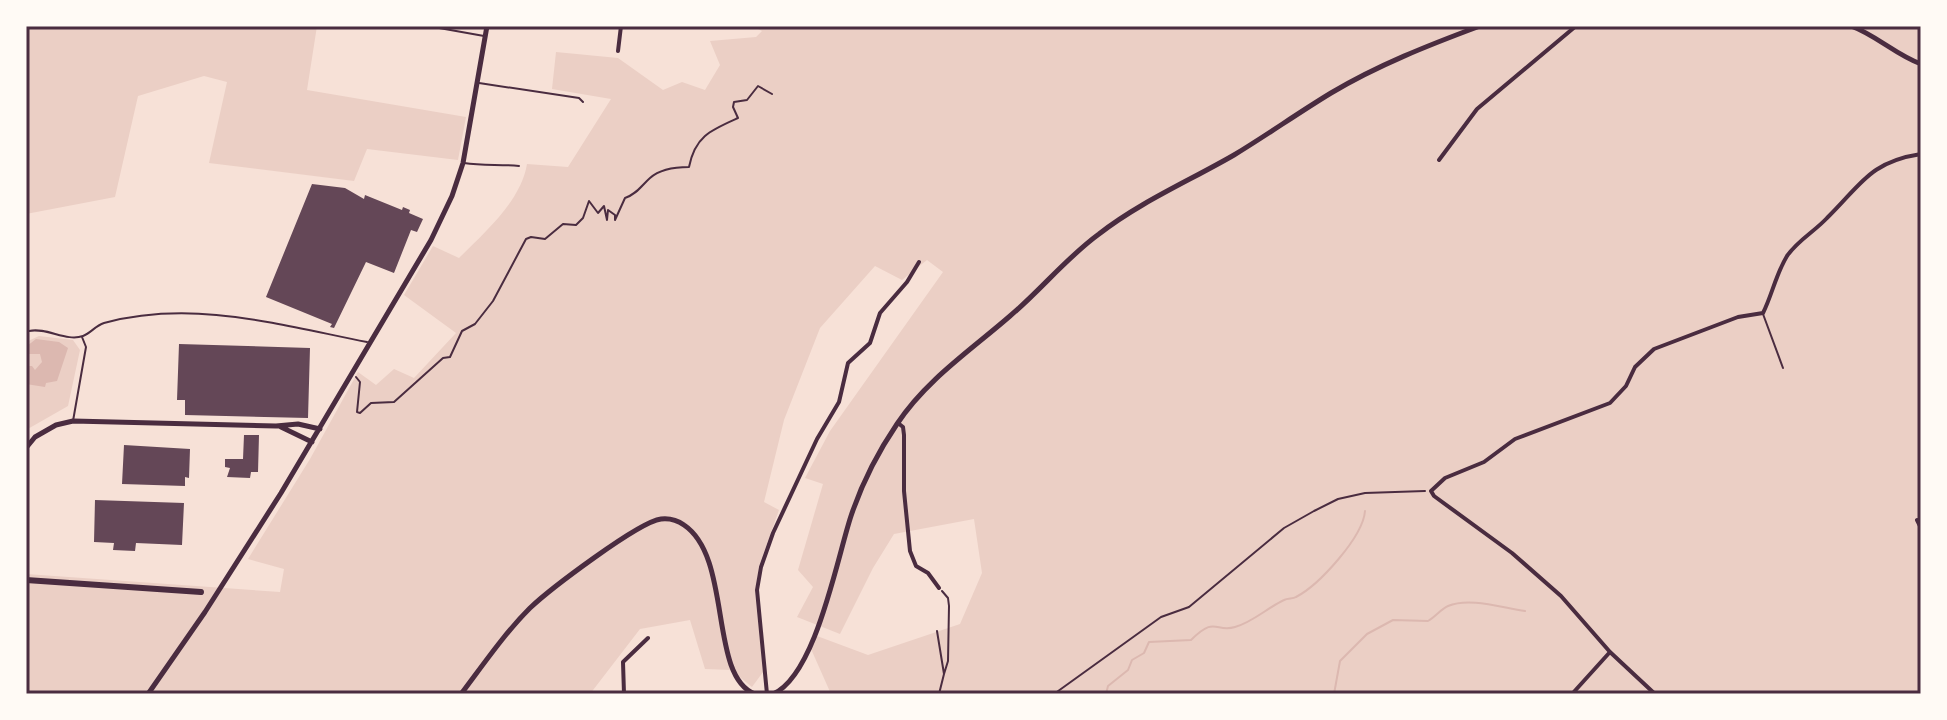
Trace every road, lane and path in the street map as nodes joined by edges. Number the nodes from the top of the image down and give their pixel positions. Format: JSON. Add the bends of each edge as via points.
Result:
{"nodes":[{"id":1,"x":428,"y":26,"type":"edge"},
{"id":2,"x":487,"y":26,"type":"edge"},
{"id":3,"x":621,"y":26,"type":"edge"},
{"id":4,"x":1480,"y":26,"type":"edge"},
{"id":5,"x":1576,"y":26,"type":"edge"},
{"id":6,"x":1851,"y":26,"type":"edge"},
{"id":7,"x":485,"y":36,"type":"junction"},
{"id":8,"x":618,"y":51,"type":"dead end"},
{"id":9,"x":1921,"y":64,"type":"edge"},
{"id":10,"x":477,"y":83,"type":"junction"},
{"id":11,"x":772,"y":94,"type":"dead end"},
{"id":12,"x":583,"y":102,"type":"dead end"},
{"id":13,"x":1921,"y":154,"type":"edge"},
{"id":14,"x":1439,"y":160,"type":"dead end"},
{"id":15,"x":463,"y":163,"type":"junction"},
{"id":16,"x":519,"y":166,"type":"dead end"},
{"id":17,"x":919,"y":262,"type":"dead end"},
{"id":18,"x":1763,"y":313,"type":"junction"},
{"id":19,"x":29,"y":331,"type":"dead end"},
{"id":20,"x":82,"y":336,"type":"junction"},
{"id":21,"x":371,"y":343,"type":"junction"},
{"id":22,"x":1783,"y":368,"type":"dead end"},
{"id":23,"x":353,"y":373,"type":"junction"},
{"id":24,"x":73,"y":421,"type":"junction"},
{"id":25,"x":898,"y":423,"type":"junction"},
{"id":26,"x":276,"y":426,"type":"junction"},
{"id":27,"x":320,"y":429,"type":"junction"},
{"id":28,"x":312,"y":442,"type":"junction"},
{"id":29,"x":26,"y":448,"type":"edge"},
{"id":30,"x":1431,"y":491,"type":"junction"},
{"id":31,"x":1917,"y":520,"type":"dead end"},
{"id":32,"x":1921,"y":528,"type":"edge"},
{"id":33,"x":26,"y":580,"type":"edge"},
{"id":34,"x":939,"y":588,"type":"joint"},
{"id":35,"x":201,"y":592,"type":"dead end"},
{"id":36,"x":937,"y":631,"type":"dead end"},
{"id":37,"x":648,"y":638,"type":"dead end"},
{"id":38,"x":1610,"y":652,"type":"junction"},
{"id":39,"x":944,"y":674,"type":"junction"},
{"id":40,"x":746,"y":692,"type":"edge"},
{"id":41,"x":148,"y":694,"type":"edge"},
{"id":42,"x":461,"y":694,"type":"edge"},
{"id":43,"x":624,"y":694,"type":"edge"},
{"id":44,"x":755,"y":694,"type":"edge"},
{"id":45,"x":770,"y":694,"type":"edge"},
{"id":46,"x":939,"y":694,"type":"edge"},
{"id":47,"x":952,"y":694,"type":"edge"},
{"id":48,"x":979,"y":694,"type":"edge"},
{"id":49,"x":1054,"y":694,"type":"edge"},
{"id":50,"x":1572,"y":694,"type":"edge"},
{"id":51,"x":1655,"y":694,"type":"edge"}],
"edges":[{"from":1,"to":7,"type":"lane"},
{"from":2,"to":7,"type":"street"},
{"from":3,"to":8,"type":"street"},
{"from":4,"to":25,"type":"street","via":[[1396,59],[1333,92],[1100,232],[923,391]]},
{"from":5,"to":14,"type":"street","via":[[1477,109]]},
{"from":6,"to":9,"type":"street"},
{"from":7,"to":10,"type":"street"},
{"from":10,"to":12,"type":"lane"},
{"from":10,"to":15,"type":"street"},
{"from":11,"to":23,"type":"path","via":[[758,86],[747,100],[734,102],[738,118],[705,133],[689,167],[662,170],[649,178],[625,198],[615,220],[608,210],[607,220],[604,206],[598,213],[589,201],[576,225],[563,224],[545,239],[526,239],[493,301],[475,324],[462,331],[450,357],[394,402],[371,403],[357,412],[360,382]]},
{"from":13,"to":18,"type":"street","via":[[1864,177],[1802,237],[1787,257]]},
{"from":15,"to":16,"type":"lane"},
{"from":15,"to":21,"type":"street","via":[[431,240]]},
{"from":17,"to":45,"type":"street","via":[[880,313],[870,343],[848,363],[839,402],[817,439],[761,567],[757,590]]},
{"from":18,"to":22,"type":"lane"},
{"from":18,"to":30,"type":"street","via":[[1738,317],[1654,349],[1610,403],[1515,439]]},
{"from":19,"to":20,"type":"lane"},
{"from":20,"to":21,"type":"lane","via":[[103,323],[138,317],[217,314]]},
{"from":20,"to":24,"type":"lane","via":[[86,347]]},
{"from":21,"to":23,"type":"street"},
{"from":23,"to":27,"type":"street"},
{"from":24,"to":26,"type":"street"},
{"from":24,"to":29,"type":"street","via":[[35,437]]},
{"from":25,"to":34,"type":"street","via":[[904,435],[910,551],[916,566]]},
{"from":25,"to":45,"type":"street","via":[[859,494],[825,610],[790,681]]},
{"from":26,"to":27,"type":"street"},
{"from":26,"to":28,"type":"street"},
{"from":27,"to":28,"type":"street"},
{"from":28,"to":41,"type":"street"},
{"from":30,"to":38,"type":"street","via":[[1561,596]]},
{"from":30,"to":49,"type":"path","via":[[1365,493],[1314,511],[1284,528],[1189,607],[1161,617]]},
{"from":31,"to":32,"type":"street"},
{"from":33,"to":35,"type":"main road"},
{"from":34,"to":39,"type":"path","via":[[949,606]]},
{"from":36,"to":39,"type":"path"},
{"from":37,"to":43,"type":"street","via":[[623,662]]},
{"from":38,"to":50,"type":"street"},
{"from":38,"to":51,"type":"street"},
{"from":39,"to":46,"type":"path"},
{"from":40,"to":42,"type":"street","via":[[721,627],[717,586],[706,554],[686,526],[660,519],[641,527],[532,606]]},
{"from":40,"to":44,"type":"street"},
{"from":47,"to":48,"type":"path"}]}
